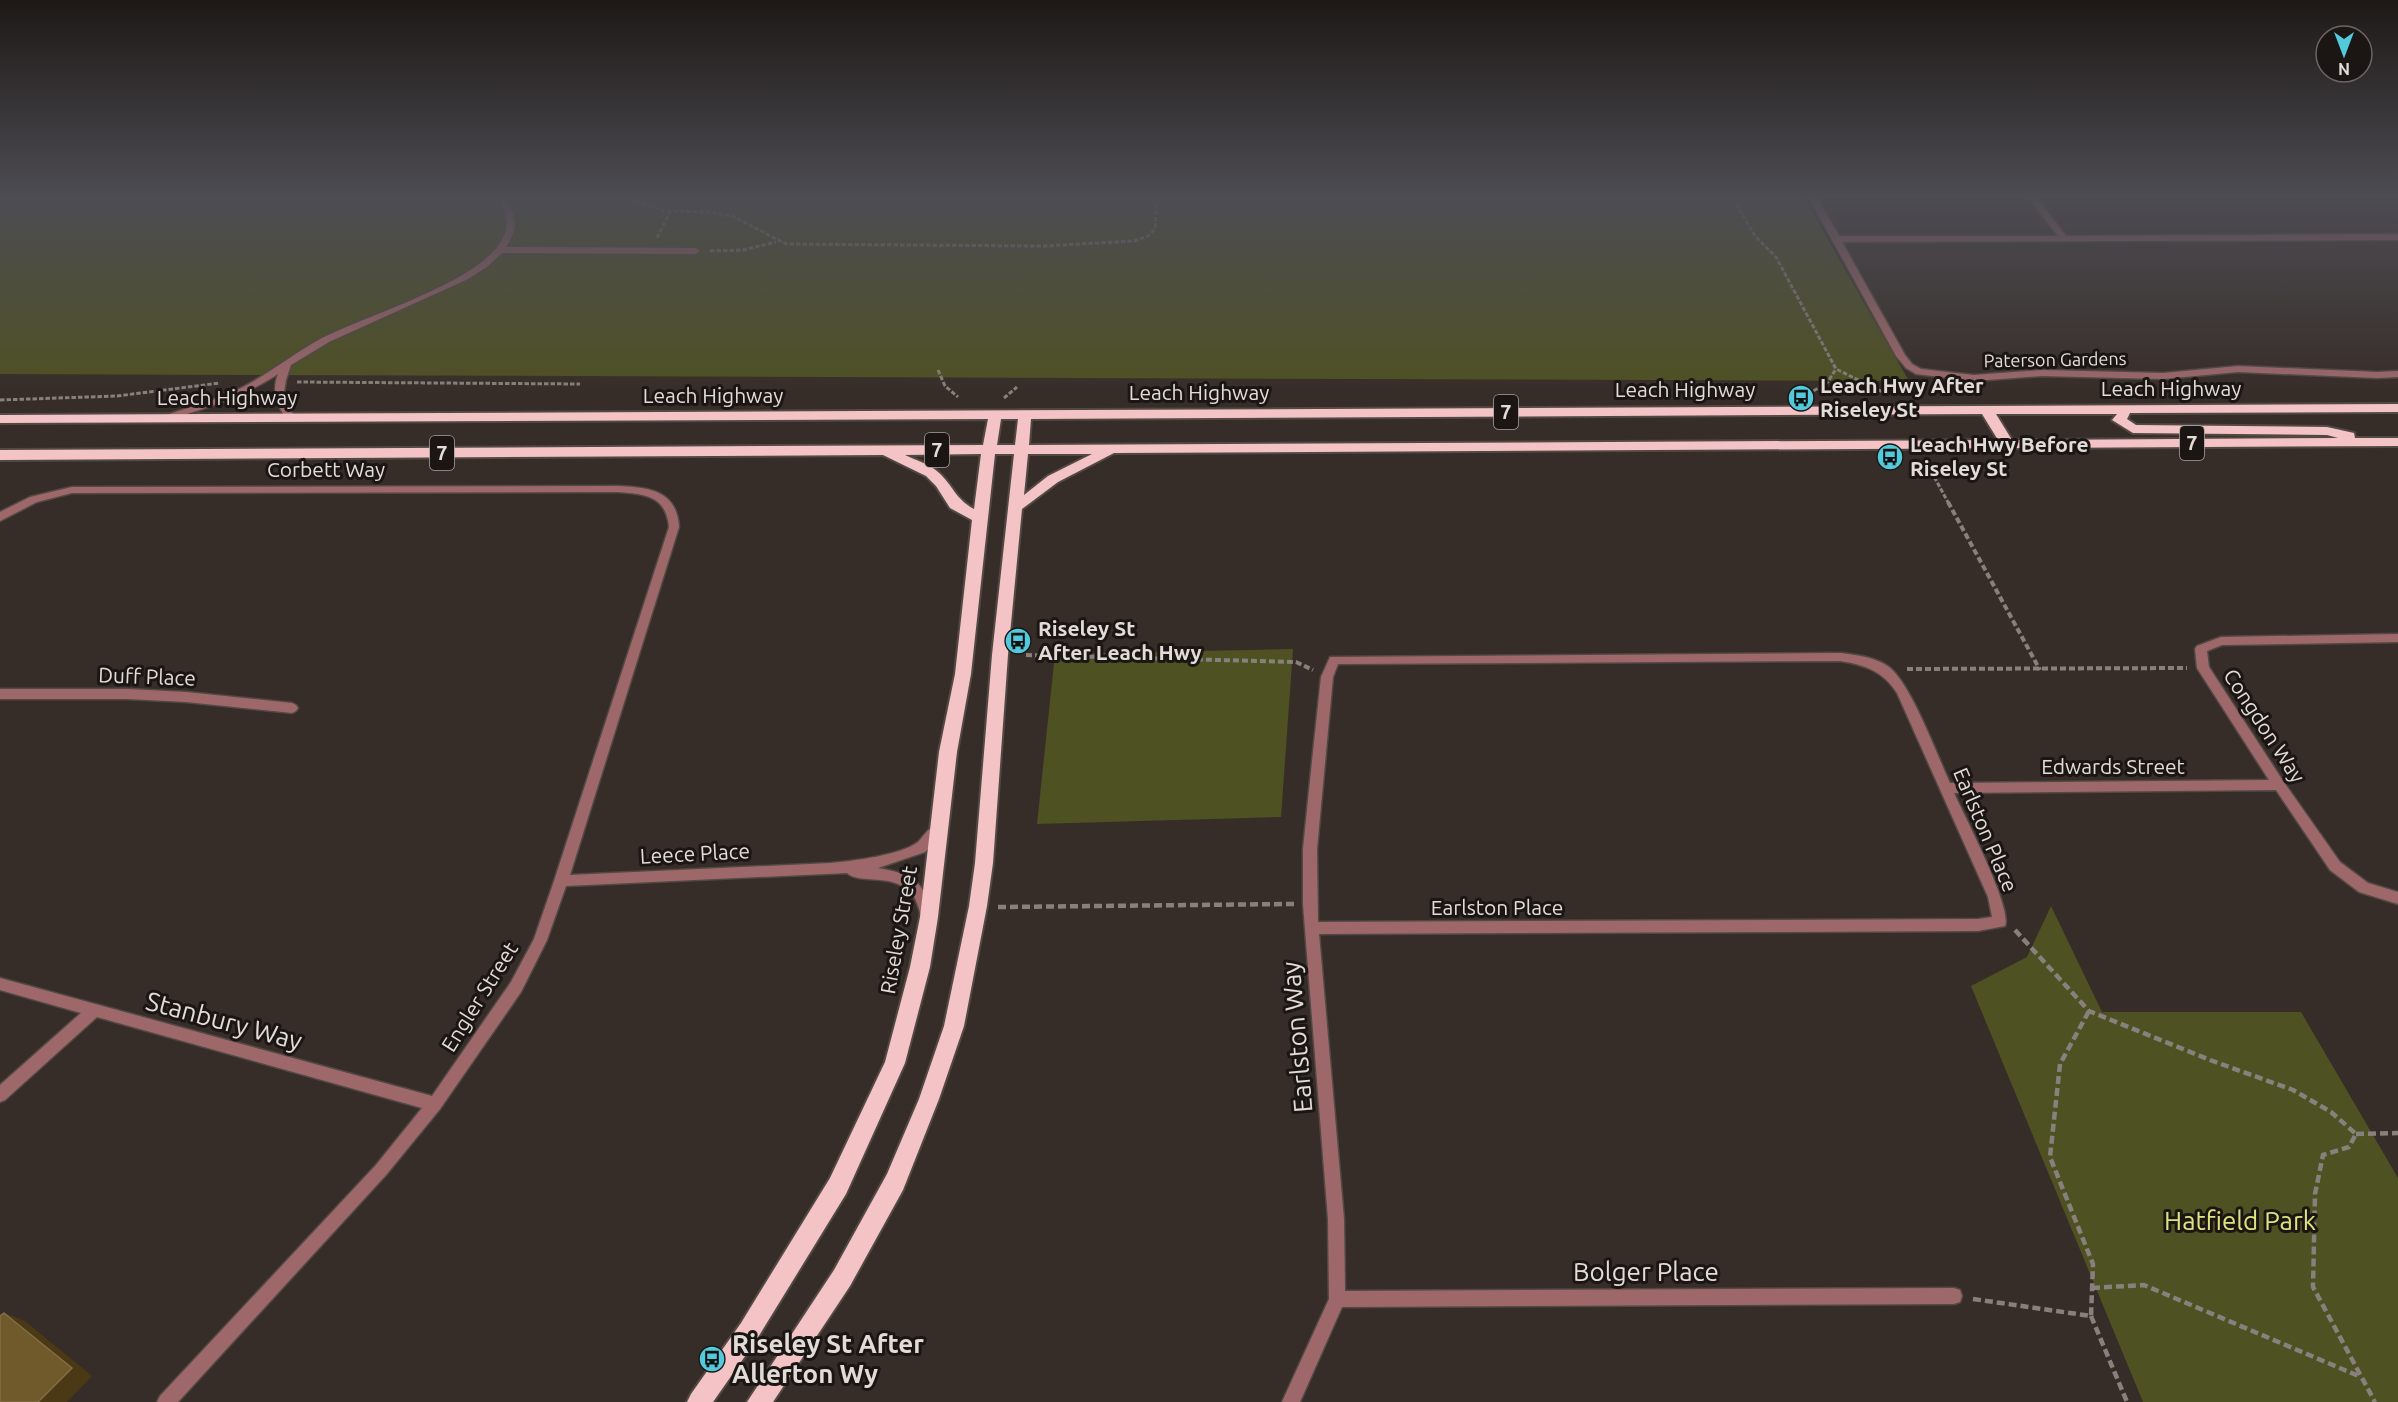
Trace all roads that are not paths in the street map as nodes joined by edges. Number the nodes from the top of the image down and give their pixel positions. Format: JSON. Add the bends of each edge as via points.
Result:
{"nodes":[{"id":1,"x":488,"y":261,"type":"edge"},
{"id":2,"x":1849,"y":261,"type":"edge"},
{"id":3,"x":287,"y":363,"type":"junction"},
{"id":4,"x":2398,"y":374,"type":"edge"},
{"id":5,"x":2398,"y":408,"type":"edge"},
{"id":6,"x":1986,"y":409,"type":"junction"},
{"id":7,"x":2126,"y":410,"type":"junction"},
{"id":8,"x":995,"y":415,"type":"junction"},
{"id":9,"x":1025,"y":415,"type":"junction"},
{"id":10,"x":0,"y":419,"type":"edge"},
{"id":11,"x":161,"y":419,"type":"junction"},
{"id":12,"x":291,"y":419,"type":"junction"},
{"id":13,"x":2376,"y":442,"type":"junction"},
{"id":14,"x":2398,"y":442,"type":"edge"},
{"id":15,"x":2008,"y":444,"type":"junction"},
{"id":16,"x":1112,"y":449,"type":"junction"},
{"id":17,"x":989,"y":450,"type":"junction"},
{"id":18,"x":1020,"y":450,"type":"junction"},
{"id":19,"x":884,"y":451,"type":"junction"},
{"id":20,"x":0,"y":455,"type":"edge"},
{"id":21,"x":657,"y":496,"type":"joint"},
{"id":22,"x":1014,"y":508,"type":"junction"},
{"id":23,"x":0,"y":517,"type":"edge"},
{"id":24,"x":980,"y":518,"type":"junction"},
{"id":25,"x":2398,"y":638,"type":"edge"},
{"id":26,"x":1886,"y":669,"type":"joint"},
{"id":27,"x":0,"y":694,"type":"edge"},
{"id":28,"x":292,"y":708,"type":"dead end"},
{"id":29,"x":2279,"y":785,"type":"junction"},
{"id":30,"x":1947,"y":788,"type":"junction"},
{"id":31,"x":940,"y":828,"type":"junction"},
{"id":32,"x":831,"y":869,"type":"junction"},
{"id":33,"x":561,"y":881,"type":"junction"},
{"id":34,"x":2398,"y":898,"type":"edge"},
{"id":35,"x":929,"y":917,"type":"junction"},
{"id":36,"x":1312,"y":928,"type":"junction"},
{"id":37,"x":0,"y":984,"type":"edge"},
{"id":38,"x":94,"y":1011,"type":"junction"},
{"id":39,"x":0,"y":1095,"type":"edge"},
{"id":40,"x":435,"y":1104,"type":"junction"},
{"id":41,"x":1954,"y":1296,"type":"road end"},
{"id":42,"x":1337,"y":1299,"type":"junction"},
{"id":43,"x":166,"y":1402,"type":"edge"},
{"id":44,"x":699,"y":1402,"type":"edge"},
{"id":45,"x":759,"y":1402,"type":"edge"},
{"id":46,"x":1291,"y":1402,"type":"edge"}],
"edges":[{"from":1,"to":3,"type":"street","via":[[455,284],[327,339]]},
{"from":2,"to":4,"type":"street","name":"Paterson Gardens","via":[[1901,356],[1919,372],[1974,378],[2042,373],[2163,376],[2238,369]]},
{"from":3,"to":11,"type":"street","via":[[233,395]]},
{"from":3,"to":12,"type":"street","via":[[278,396]]},
{"from":5,"to":7,"type":"highway","name":"Leach Highway","number":"7"},
{"from":6,"to":7,"type":"highway","name":"Leach Highway","number":"7"},
{"from":6,"to":9,"type":"highway","name":"Leach Highway","number":"7"},
{"from":6,"to":15,"type":"highway"},
{"from":7,"to":13,"type":"highway","via":[[2120,420],[2133,429],[2327,431]]},
{"from":8,"to":9,"type":"highway","name":"Leach Highway","number":"7"},
{"from":8,"to":12,"type":"highway","name":"Leach Highway","number":"7"},
{"from":8,"to":17,"type":"highway","name":"Riseley Street"},
{"from":9,"to":18,"type":"highway"},
{"from":10,"to":11,"type":"highway","name":"Leach Highway","number":"7"},
{"from":11,"to":12,"type":"highway","name":"Leach Highway","number":"7"},
{"from":13,"to":14,"type":"highway","number":"7"},
{"from":13,"to":15,"type":"highway","number":"7"},
{"from":15,"to":16,"type":"highway","number":"7"},
{"from":16,"to":18,"type":"highway","number":"7"},
{"from":16,"to":22,"type":"highway","via":[[1053,479]]},
{"from":17,"to":18,"type":"highway","number":"7"},
{"from":17,"to":19,"type":"highway","number":"7"},
{"from":17,"to":24,"type":"highway","name":"Riseley Street"},
{"from":18,"to":22,"type":"highway"},
{"from":19,"to":20,"type":"highway","number":"7"},
{"from":19,"to":24,"type":"highway","via":[[931,473],[956,505]]},
{"from":21,"to":23,"type":"street","name":"Corbett Way","via":[[617,489],[72,490],[34,499]]},
{"from":21,"to":33,"type":"street","name":"Engler Street","via":[[671,508],[674,526]]},
{"from":22,"to":45,"type":"highway","via":[[984,863],[954,1026],[895,1182],[842,1278]]},
{"from":24,"to":31,"type":"highway","name":"Riseley Street","via":[[963,674],[948,752]]},
{"from":25,"to":29,"type":"street","name":"Congdon Way","via":[[2222,640],[2201,649],[2203,668]]},
{"from":26,"to":30,"type":"street","name":"Earlston Place","via":[[1902,692]]},
{"from":26,"to":36,"type":"street","name":"Earlston Way","via":[[1840,657],[1334,660],[1327,677],[1310,849]]},
{"from":27,"to":28,"type":"street","name":"Duff Place","via":[[128,694]]},
{"from":29,"to":30,"type":"street","name":"Edwards Street"},
{"from":29,"to":34,"type":"street","name":"Congdon Way","via":[[2335,866],[2364,888]]},
{"from":30,"to":36,"type":"street","name":"Earlston Place","via":[[1995,897],[2000,922]]},
{"from":31,"to":32,"type":"street","name":"Leece Place","via":[[920,848],[872,864]]},
{"from":31,"to":35,"type":"highway","name":"Riseley Street"},
{"from":32,"to":33,"type":"street","name":"Leece Place"},
{"from":32,"to":35,"type":"street","name":"Leece Place","via":[[893,876],[917,890]]},
{"from":33,"to":40,"type":"street","name":"Engler Street","via":[[540,940],[516,987]]},
{"from":35,"to":44,"type":"highway","name":"Riseley Street","via":[[895,1063],[838,1186],[749,1332]]},
{"from":36,"to":42,"type":"street","name":"Earlston Way","via":[[1336,1219]]},
{"from":37,"to":38,"type":"street","name":"Stanbury Way"},
{"from":38,"to":39,"type":"street"},
{"from":38,"to":40,"type":"street","name":"Stanbury Way"},
{"from":40,"to":43,"type":"street","name":"Engler Street","via":[[315,1244]]},
{"from":41,"to":42,"type":"street","name":"Bolger Place"},
{"from":42,"to":46,"type":"street","name":"Earlston Way"}]}
